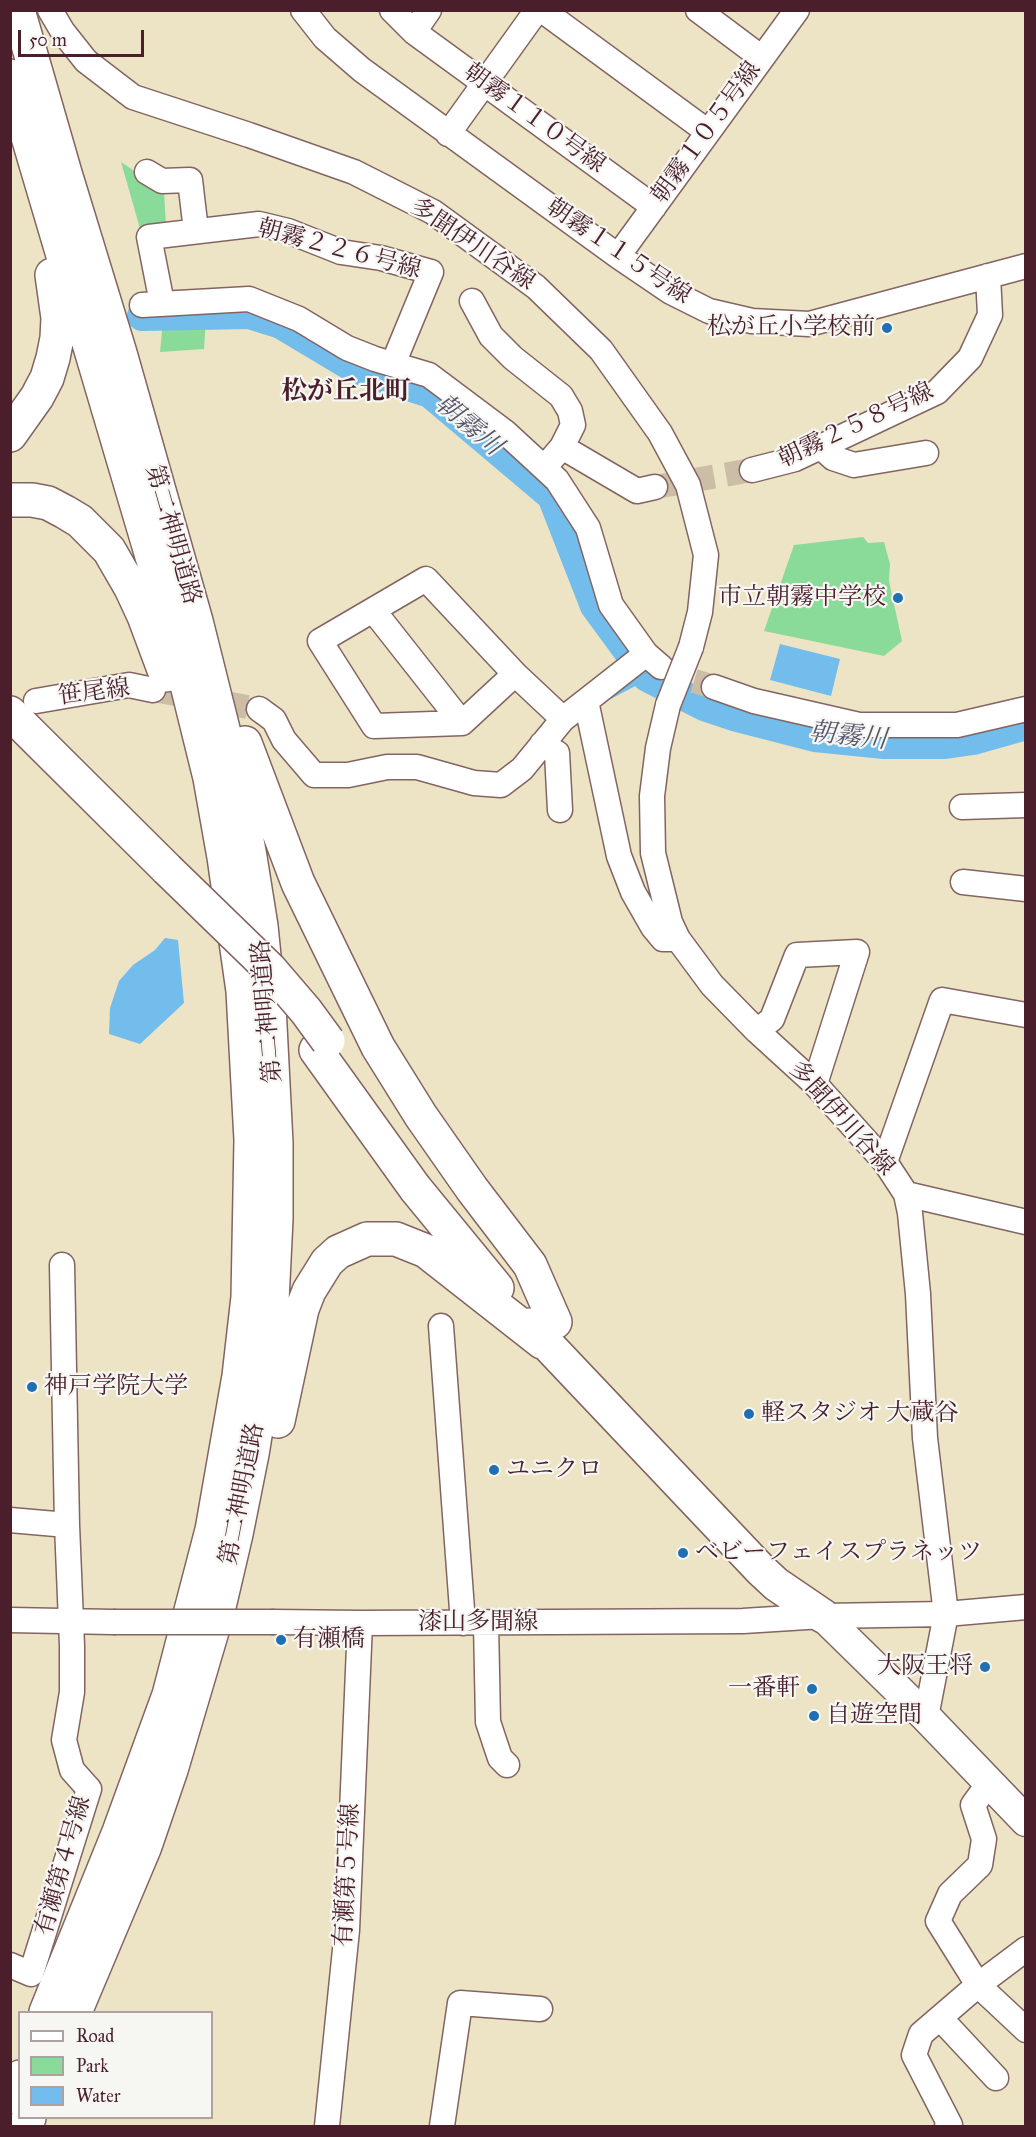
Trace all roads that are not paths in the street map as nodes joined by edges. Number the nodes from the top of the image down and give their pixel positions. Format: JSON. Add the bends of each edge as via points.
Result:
{"nodes":[{"id":1,"x":18,"y":10,"type":"edge"},
{"id":2,"x":50,"y":10,"type":"edge"},
{"id":3,"x":303,"y":10,"type":"edge"},
{"id":4,"x":392,"y":10,"type":"edge"},
{"id":5,"x":429,"y":10,"type":"edge"},
{"id":6,"x":537,"y":10,"type":"edge"},
{"id":7,"x":542,"y":10,"type":"edge"},
{"id":8,"x":698,"y":10,"type":"edge"},
{"id":9,"x":797,"y":10,"type":"edge"},
{"id":10,"x":414,"y":32,"type":"junction"},
{"id":11,"x":762,"y":58,"type":"junction"},
{"id":12,"x":10,"y":76,"type":"edge"},
{"id":13,"x":485,"y":83,"type":"junction"},
{"id":14,"x":708,"y":132,"type":"junction"},
{"id":15,"x":448,"y":134,"type":"junction"},
{"id":16,"x":147,"y":172,"type":"dead end"},
{"id":17,"x":44,"y":192,"type":"junction"},
{"id":18,"x":654,"y":207,"type":"junction"},
{"id":19,"x":196,"y":231,"type":"junction"},
{"id":20,"x":618,"y":256,"type":"junction"},
{"id":21,"x":1026,"y":266,"type":"edge"},
{"id":22,"x":987,"y":276,"type":"junction"},
{"id":23,"x":472,"y":301,"type":"dead end"},
{"id":24,"x":120,"y":353,"type":"junction"},
{"id":25,"x":393,"y":364,"type":"junction"},
{"id":26,"x":10,"y":435,"type":"edge"},
{"id":27,"x":562,"y":447,"type":"junction"},
{"id":28,"x":821,"y":447,"type":"junction"},
{"id":29,"x":926,"y":453,"type":"dead end"},
{"id":30,"x":544,"y":468,"type":"junction"},
{"id":31,"x":752,"y":470,"type":"tunnel mouth"},
{"id":32,"x":655,"y":487,"type":"tunnel mouth"},
{"id":33,"x":10,"y":500,"type":"edge"},
{"id":34,"x":374,"y":610,"type":"junction"},
{"id":35,"x":515,"y":674,"type":"junction"},
{"id":36,"x":714,"y":687,"type":"tunnel mouth"},
{"id":37,"x":153,"y":690,"type":"tunnel mouth"},
{"id":38,"x":586,"y":701,"type":"junction"},
{"id":39,"x":23,"y":707,"type":"edge"},
{"id":40,"x":259,"y":709,"type":"tunnel mouth"},
{"id":41,"x":1026,"y":709,"type":"edge"},
{"id":42,"x":562,"y":719,"type":"junction"},
{"id":43,"x":462,"y":723,"type":"junction"},
{"id":44,"x":10,"y":735,"type":"edge"},
{"id":45,"x":542,"y":744,"type":"junction"},
{"id":46,"x":1026,"y":805,"type":"edge"},
{"id":47,"x":962,"y":807,"type":"dead end"},
{"id":48,"x":560,"y":810,"type":"dead end"},
{"id":49,"x":163,"y":875,"type":"junction"},
{"id":50,"x":963,"y":882,"type":"dead end"},
{"id":51,"x":1026,"y":889,"type":"edge"},
{"id":52,"x":231,"y":908,"type":"junction"},
{"id":53,"x":678,"y":939,"type":"junction"},
{"id":54,"x":1026,"y":1015,"type":"edge"},
{"id":55,"x":757,"y":1031,"type":"junction"},
{"id":56,"x":815,"y":1084,"type":"junction"},
{"id":57,"x":885,"y":1162,"type":"junction"},
{"id":58,"x":906,"y":1194,"type":"junction"},
{"id":59,"x":1026,"y":1222,"type":"edge"},
{"id":60,"x":62,"y":1265,"type":"dead end"},
{"id":61,"x":441,"y":1326,"type":"dead end"},
{"id":62,"x":549,"y":1332,"type":"junction"},
{"id":63,"x":10,"y":1520,"type":"edge"},
{"id":64,"x":67,"y":1525,"type":"junction"},
{"id":65,"x":1026,"y":1607,"type":"edge"},
{"id":66,"x":946,"y":1614,"type":"junction"},
{"id":67,"x":823,"y":1616,"type":"junction"},
{"id":68,"x":10,"y":1620,"type":"edge"},
{"id":69,"x":72,"y":1621,"type":"junction"},
{"id":70,"x":360,"y":1623,"type":"junction"},
{"id":71,"x":475,"y":1623,"type":"junction"},
{"id":72,"x":926,"y":1717,"type":"junction"},
{"id":73,"x":507,"y":1765,"type":"dead end"},
{"id":74,"x":989,"y":1783,"type":"junction"},
{"id":75,"x":1026,"y":1821,"type":"edge"},
{"id":76,"x":145,"y":1846,"type":"junction"},
{"id":77,"x":1026,"y":1949,"type":"edge"},
{"id":78,"x":21,"y":1969,"type":"edge"},
{"id":79,"x":978,"y":1985,"type":"junction"},
{"id":80,"x":540,"y":2009,"type":"dead end"},
{"id":81,"x":47,"y":2011,"type":"edge"},
{"id":82,"x":76,"y":2011,"type":"edge"},
{"id":83,"x":940,"y":2018,"type":"junction"},
{"id":84,"x":1026,"y":2030,"type":"edge"},
{"id":85,"x":996,"y":2078,"type":"dead end"},
{"id":86,"x":18,"y":2081,"type":"edge"},
{"id":87,"x":10,"y":2097,"type":"edge"},
{"id":88,"x":949,"y":2126,"type":"edge"},
{"id":89,"x":327,"y":2127,"type":"edge"},
{"id":90,"x":442,"y":2127,"type":"edge"}],
"edges":[{"from":1,"to":24,"type":"highway","name":"第二神明道路"},
{"from":2,"to":53,"type":"street","name":"多聞伊川谷線","bridge":true,"via":[[86,61],[134,97],[354,172],[433,212],[536,287],[601,350],[660,433],[688,485],[706,555],[700,612],[669,705],[652,796],[653,853]]},
{"from":3,"to":15,"type":"street","name":"朝霧１１５号線","via":[[325,38],[362,70]]},
{"from":4,"to":10,"type":"street","name":"朝霧１１０号線"},
{"from":5,"to":10,"type":"street"},
{"from":6,"to":13,"type":"street"},
{"from":7,"to":14,"type":"street"},
{"from":8,"to":11,"type":"street"},
{"from":9,"to":11,"type":"street","name":"朝霧１０５号線"},
{"from":10,"to":13,"type":"street","name":"朝霧１１０号線"},
{"from":11,"to":14,"type":"street","name":"朝霧１０５号線"},
{"from":12,"to":17,"type":"highway","name":"第二神明道路"},
{"from":13,"to":15,"type":"street"},
{"from":13,"to":18,"type":"street","name":"朝霧１１０号線"},
{"from":14,"to":18,"type":"street","name":"朝霧１０５号線"},
{"from":15,"to":20,"type":"street","name":"朝霧１１５号線"},
{"from":16,"to":19,"type":"street","via":[[162,181],[190,180]]},
{"from":17,"to":26,"type":"highway","via":[[44,240],[58,318],[57,338],[47,378]]},
{"from":17,"to":52,"type":"highway","name":"第二神明道路","via":[[172,624],[210,778]]},
{"from":18,"to":20,"type":"street","name":"朝霧１０５号線"},
{"from":19,"to":25,"type":"street","name":"朝霧２２６号線","via":[[259,224],[341,252],[431,272]]},
{"from":19,"to":25,"type":"street","name":"朝霧２２６号線","via":[[149,237],[152,304],[249,300],[299,319],[347,348]]},
{"from":20,"to":22,"type":"street","name":"朝霧１１５号線","via":[[671,292],[709,311],[752,321],[809,324]]},
{"from":21,"to":22,"type":"street","name":"朝霧１１５号線"},
{"from":22,"to":28,"type":"street","name":"朝霧２５８号線","via":[[990,315],[970,358],[937,392]]},
{"from":23,"to":27,"type":"street","via":[[491,336],[561,396],[573,425]]},
{"from":24,"to":62,"type":"highway","via":[[253,766],[298,883],[378,1047],[421,1116],[530,1265]]},
{"from":24,"to":76,"type":"highway","name":"第二神明道路","via":[[196,621],[236,781],[263,949],[276,1143],[272,1301],[252,1454],[218,1611]]},
{"from":25,"to":30,"type":"street","via":[[429,375],[505,432]]},
{"from":27,"to":30,"type":"street"},
{"from":27,"to":32,"type":"street","via":[[637,490]]},
{"from":28,"to":29,"type":"street","via":[[833,458],[854,465]]},
{"from":28,"to":31,"type":"street","name":"朝霧２５８号線","via":[[795,459]]},
{"from":30,"to":38,"type":"street","via":[[557,480],[588,528],[610,605],[654,661]]},
{"from":33,"to":52,"type":"highway","via":[[48,503],[80,521],[109,550],[131,588],[177,707]]},
{"from":34,"to":35,"type":"street","via":[[426,579]]},
{"from":34,"to":43,"type":"street"},
{"from":34,"to":43,"type":"street","via":[[320,641],[374,726]]},
{"from":35,"to":42,"type":"street"},
{"from":35,"to":43,"type":"street"},
{"from":36,"to":41,"type":"street","via":[[754,701],[859,725],[957,725]]},
{"from":37,"to":39,"type":"street","name":"笹尾線","via":[[129,685]]},
{"from":38,"to":42,"type":"street"},
{"from":38,"to":53,"type":"street","via":[[619,856],[653,927],[663,939]]},
{"from":39,"to":49,"type":"highway"},
{"from":40,"to":45,"type":"street","via":[[273,720],[314,776],[348,775],[387,766],[417,767],[474,783],[501,785],[522,769]]},
{"from":42,"to":45,"type":"street"},
{"from":44,"to":49,"type":"highway"},
{"from":45,"to":48,"type":"street","via":[[557,753]]},
{"from":46,"to":47,"type":"street"},
{"from":49,"to":62,"type":"highway","via":[[322,1046],[415,1188]]},
{"from":50,"to":51,"type":"street"},
{"from":52,"to":81,"type":"highway","name":"第二神明道路","via":[[243,991],[251,1140],[248,1297],[239,1376],[212,1530],[169,1695]]},
{"from":53,"to":55,"type":"street","name":"多聞伊川谷線","via":[[712,985]]},
{"from":54,"to":57,"type":"street","via":[[942,1000]]},
{"from":55,"to":56,"type":"street","name":"多聞伊川谷線"},
{"from":55,"to":56,"type":"street","via":[[772,1019],[797,955],[857,952]]},
{"from":56,"to":57,"type":"street","name":"多聞伊川谷線"},
{"from":57,"to":58,"type":"street","name":"多聞伊川谷線"},
{"from":58,"to":59,"type":"street"},
{"from":58,"to":66,"type":"street","name":"多聞伊川谷線","via":[[918,1294],[925,1438]]},
{"from":60,"to":64,"type":"street"},
{"from":61,"to":71,"type":"street"},
{"from":62,"to":67,"type":"highway","via":[[762,1570]]},
{"from":62,"to":76,"type":"highway","via":[[441,1261],[396,1239],[367,1239],[338,1252],[327,1262],[316,1276],[303,1309],[259,1506],[205,1691]]},
{"from":63,"to":64,"type":"street"},
{"from":64,"to":69,"type":"street"},
{"from":65,"to":66,"type":"street","name":"漆山多聞線"},
{"from":66,"to":67,"type":"street","name":"漆山多聞線"},
{"from":66,"to":72,"type":"street","name":"多聞伊川谷線"},
{"from":67,"to":71,"type":"street","name":"漆山多聞線","via":[[743,1621]]},
{"from":67,"to":72,"type":"main road"},
{"from":68,"to":69,"type":"street","name":"漆山多聞線"},
{"from":69,"to":70,"type":"street","name":"漆山多聞線","bridge":true},
{"from":69,"to":78,"type":"street","name":"有瀬第４号線","via":[[72,1692],[64,1740],[72,1770],[89,1789]]},
{"from":70,"to":71,"type":"street","name":"漆山多聞線"},
{"from":70,"to":89,"type":"street","name":"有瀬第５号線","via":[[347,1930]]},
{"from":71,"to":73,"type":"street","via":[[488,1722],[500,1758]]},
{"from":72,"to":74,"type":"main road"},
{"from":74,"to":75,"type":"main road"},
{"from":74,"to":79,"type":"street","via":[[973,1805],[984,1839],[980,1865],[950,1894],[938,1921]]},
{"from":76,"to":82,"type":"highway","name":"第二神明道路"},
{"from":77,"to":79,"type":"street"},
{"from":79,"to":83,"type":"street"},
{"from":79,"to":84,"type":"street"},
{"from":80,"to":90,"type":"street","via":[[460,2003]]},
{"from":83,"to":85,"type":"street"},
{"from":83,"to":88,"type":"street","via":[[921,2034],[914,2055]]},
{"from":86,"to":87,"type":"highway"}]}
